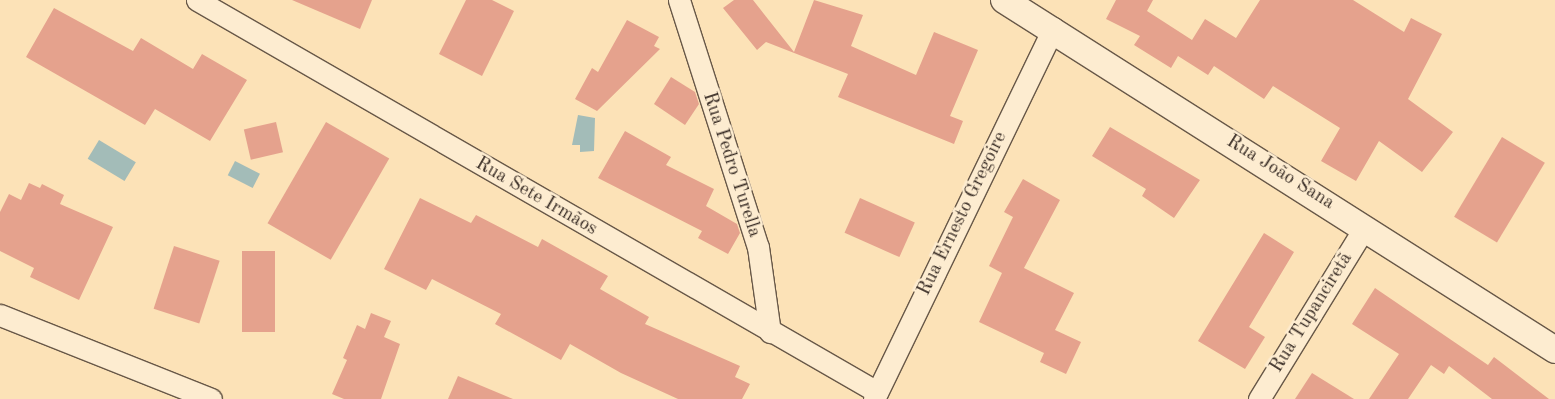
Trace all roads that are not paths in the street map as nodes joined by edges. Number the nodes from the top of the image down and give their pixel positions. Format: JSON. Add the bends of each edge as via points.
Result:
{"nodes":[{"id":1,"x":196,"y":0,"type":"edge"},
{"id":2,"x":679,"y":0,"type":"edge"},
{"id":3,"x":1004,"y":0,"type":"edge"},
{"id":4,"x":1053,"y":28,"type":"junction"},
{"id":5,"x":1365,"y":227,"type":"junction"},
{"id":6,"x":0,"y":315,"type":"edge"},
{"id":7,"x":770,"y":332,"type":"junction"},
{"id":8,"x":1555,"y":350,"type":"edge"},
{"id":9,"x":875,"y":395,"type":"edge"},
{"id":10,"x":211,"y":399,"type":"edge"},
{"id":11,"x":1259,"y":399,"type":"edge"}],
"edges":[{"from":1,"to":7,"type":"street","name":"Rua Sete Irmãos"},
{"from":2,"to":7,"type":"street","name":"Rua Pedro Turella","via":[[758,248]]},
{"from":3,"to":4,"type":"street","name":"Rua João Sana"},
{"from":4,"to":5,"type":"street","name":"Rua João Sana"},
{"from":4,"to":9,"type":"street","name":"Rua Ernesto Gregoire"},
{"from":5,"to":8,"type":"street","name":"Rua João Sana"},
{"from":5,"to":11,"type":"street","name":"Rua Tupanciretã"},
{"from":6,"to":10,"type":"street"},
{"from":7,"to":9,"type":"street","name":"Rua Sete Irmãos"}]}
